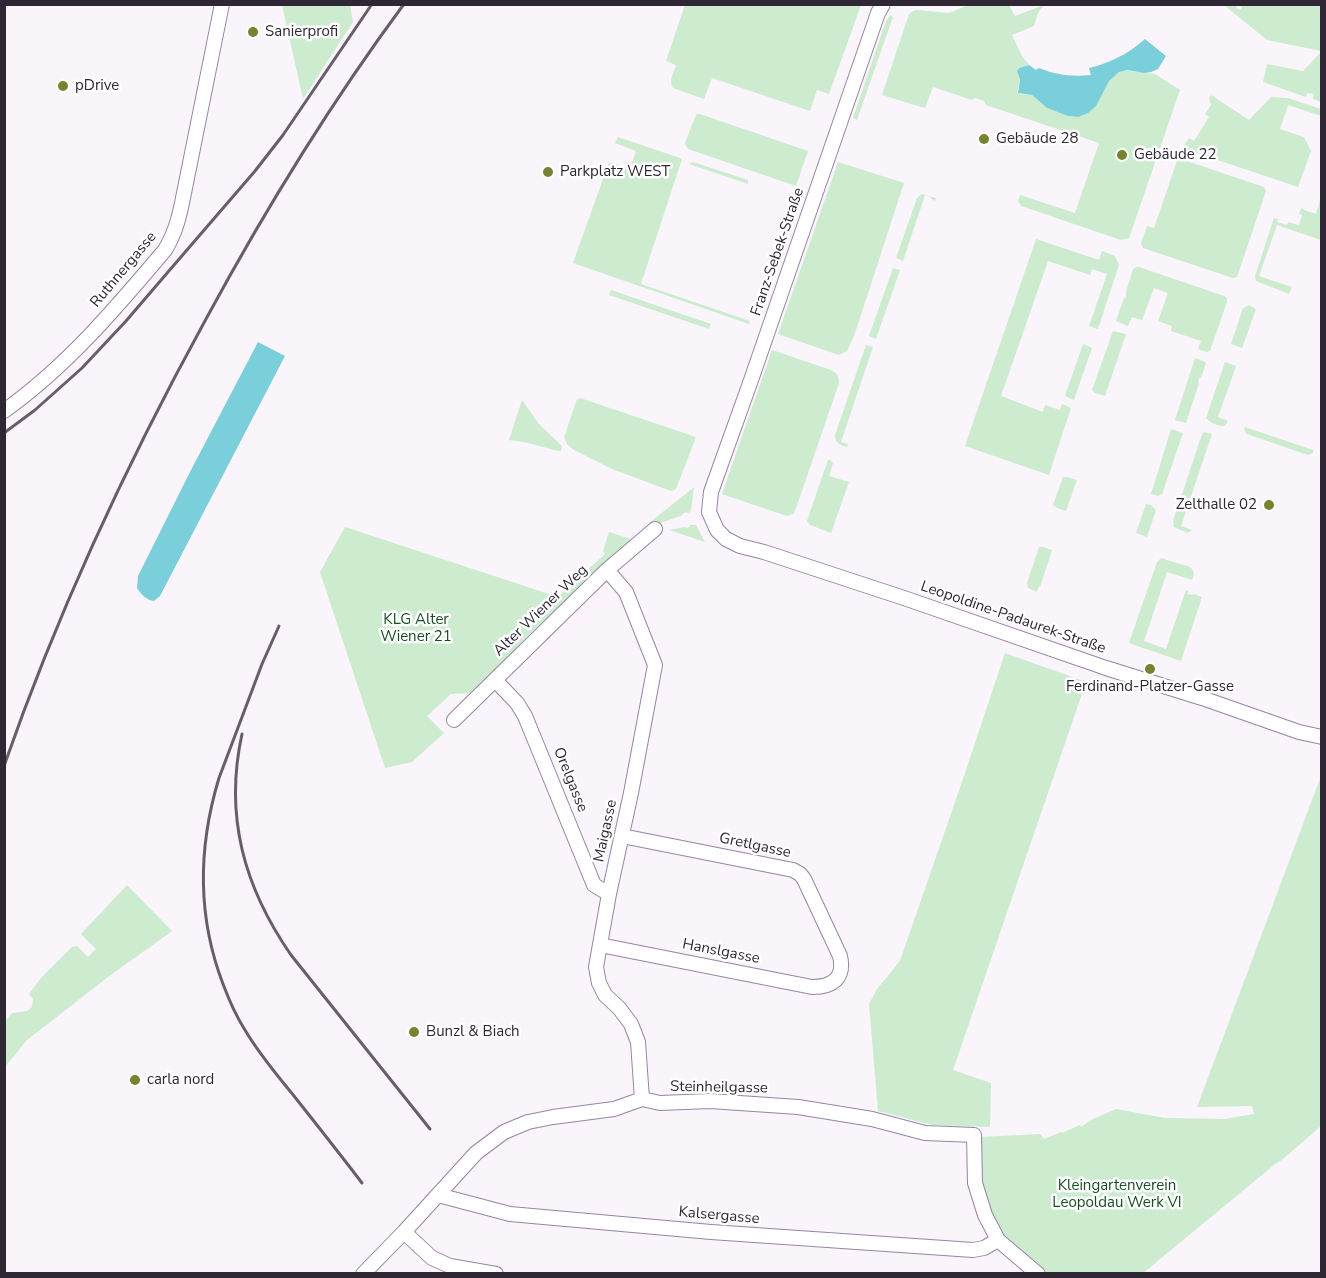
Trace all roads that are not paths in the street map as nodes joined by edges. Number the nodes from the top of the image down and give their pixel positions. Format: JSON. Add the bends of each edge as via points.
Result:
{"nodes":[{"id":1,"x":222,"y":4,"type":"edge"},
{"id":2,"x":883,"y":4,"type":"edge"},
{"id":3,"x":4,"y":411,"type":"edge"},
{"id":4,"x":709,"y":512,"type":"joint"},
{"id":5,"x":655,"y":529,"type":"dead end"},
{"id":6,"x":607,"y":570,"type":"junction"},
{"id":7,"x":495,"y":680,"type":"junction"},
{"id":8,"x":454,"y":720,"type":"dead end"},
{"id":9,"x":1322,"y":737,"type":"edge"},
{"id":10,"x":622,"y":836,"type":"junction"},
{"id":11,"x":609,"y":894,"type":"junction"},
{"id":12,"x":600,"y":945,"type":"junction"},
{"id":13,"x":835,"y":981,"type":"joint"},
{"id":14,"x":642,"y":1099,"type":"junction"},
{"id":15,"x":438,"y":1195,"type":"junction"},
{"id":16,"x":404,"y":1232,"type":"junction"},
{"id":17,"x":998,"y":1240,"type":"junction"},
{"id":18,"x":363,"y":1274,"type":"edge"},
{"id":19,"x":496,"y":1274,"type":"edge"},
{"id":20,"x":1038,"y":1274,"type":"edge"}],
"edges":[{"from":1,"to":3,"type":"street","name":"Ruthnergasse","via":[[172,240],[94,332]]},
{"from":2,"to":4,"type":"street","name":"Franz-Sebek-Straße","via":[[711,492]]},
{"from":4,"to":9,"type":"street","name":"Leopoldine-Padaurek-Straße","via":[[717,530],[740,546]]},
{"from":5,"to":6,"type":"street","name":"Alter Wiener Weg"},
{"from":6,"to":7,"type":"street","name":"Alter Wiener Weg"},
{"from":6,"to":10,"type":"street","name":"Maigasse","via":[[626,592],[655,664]]},
{"from":7,"to":8,"type":"street","name":"Alter Wiener Weg"},
{"from":7,"to":11,"type":"street","name":"Orelgasse","via":[[525,716],[594,885]]},
{"from":10,"to":11,"type":"street","name":"Maigasse"},
{"from":10,"to":13,"type":"street","name":"Gretlgasse","via":[[800,874],[840,956],[842,965]]},
{"from":11,"to":12,"type":"street","name":"Maigasse"},
{"from":12,"to":13,"type":"street","name":"Hanslgasse","via":[[812,987]]},
{"from":12,"to":14,"type":"street","name":"Maigasse","via":[[596,967],[599,983],[631,1024],[638,1042]]},
{"from":14,"to":15,"type":"street","name":"Steinheilgasse","via":[[614,1109],[528,1122],[504,1132],[476,1153]]},
{"from":14,"to":17,"type":"street","name":"Steinheilgasse","via":[[660,1103],[710,1101],[798,1107],[872,1119],[925,1134],[974,1135],[975,1183]]},
{"from":15,"to":16,"type":"street","name":"Steinheilgasse"},
{"from":15,"to":17,"type":"street","name":"Kalsergasse","via":[[510,1214],[711,1232],[973,1250]]},
{"from":16,"to":18,"type":"street","name":"Steinheilgasse"},
{"from":16,"to":19,"type":"street","via":[[432,1258],[450,1266]]},
{"from":17,"to":20,"type":"street","name":"Steinheilgasse"}]}
